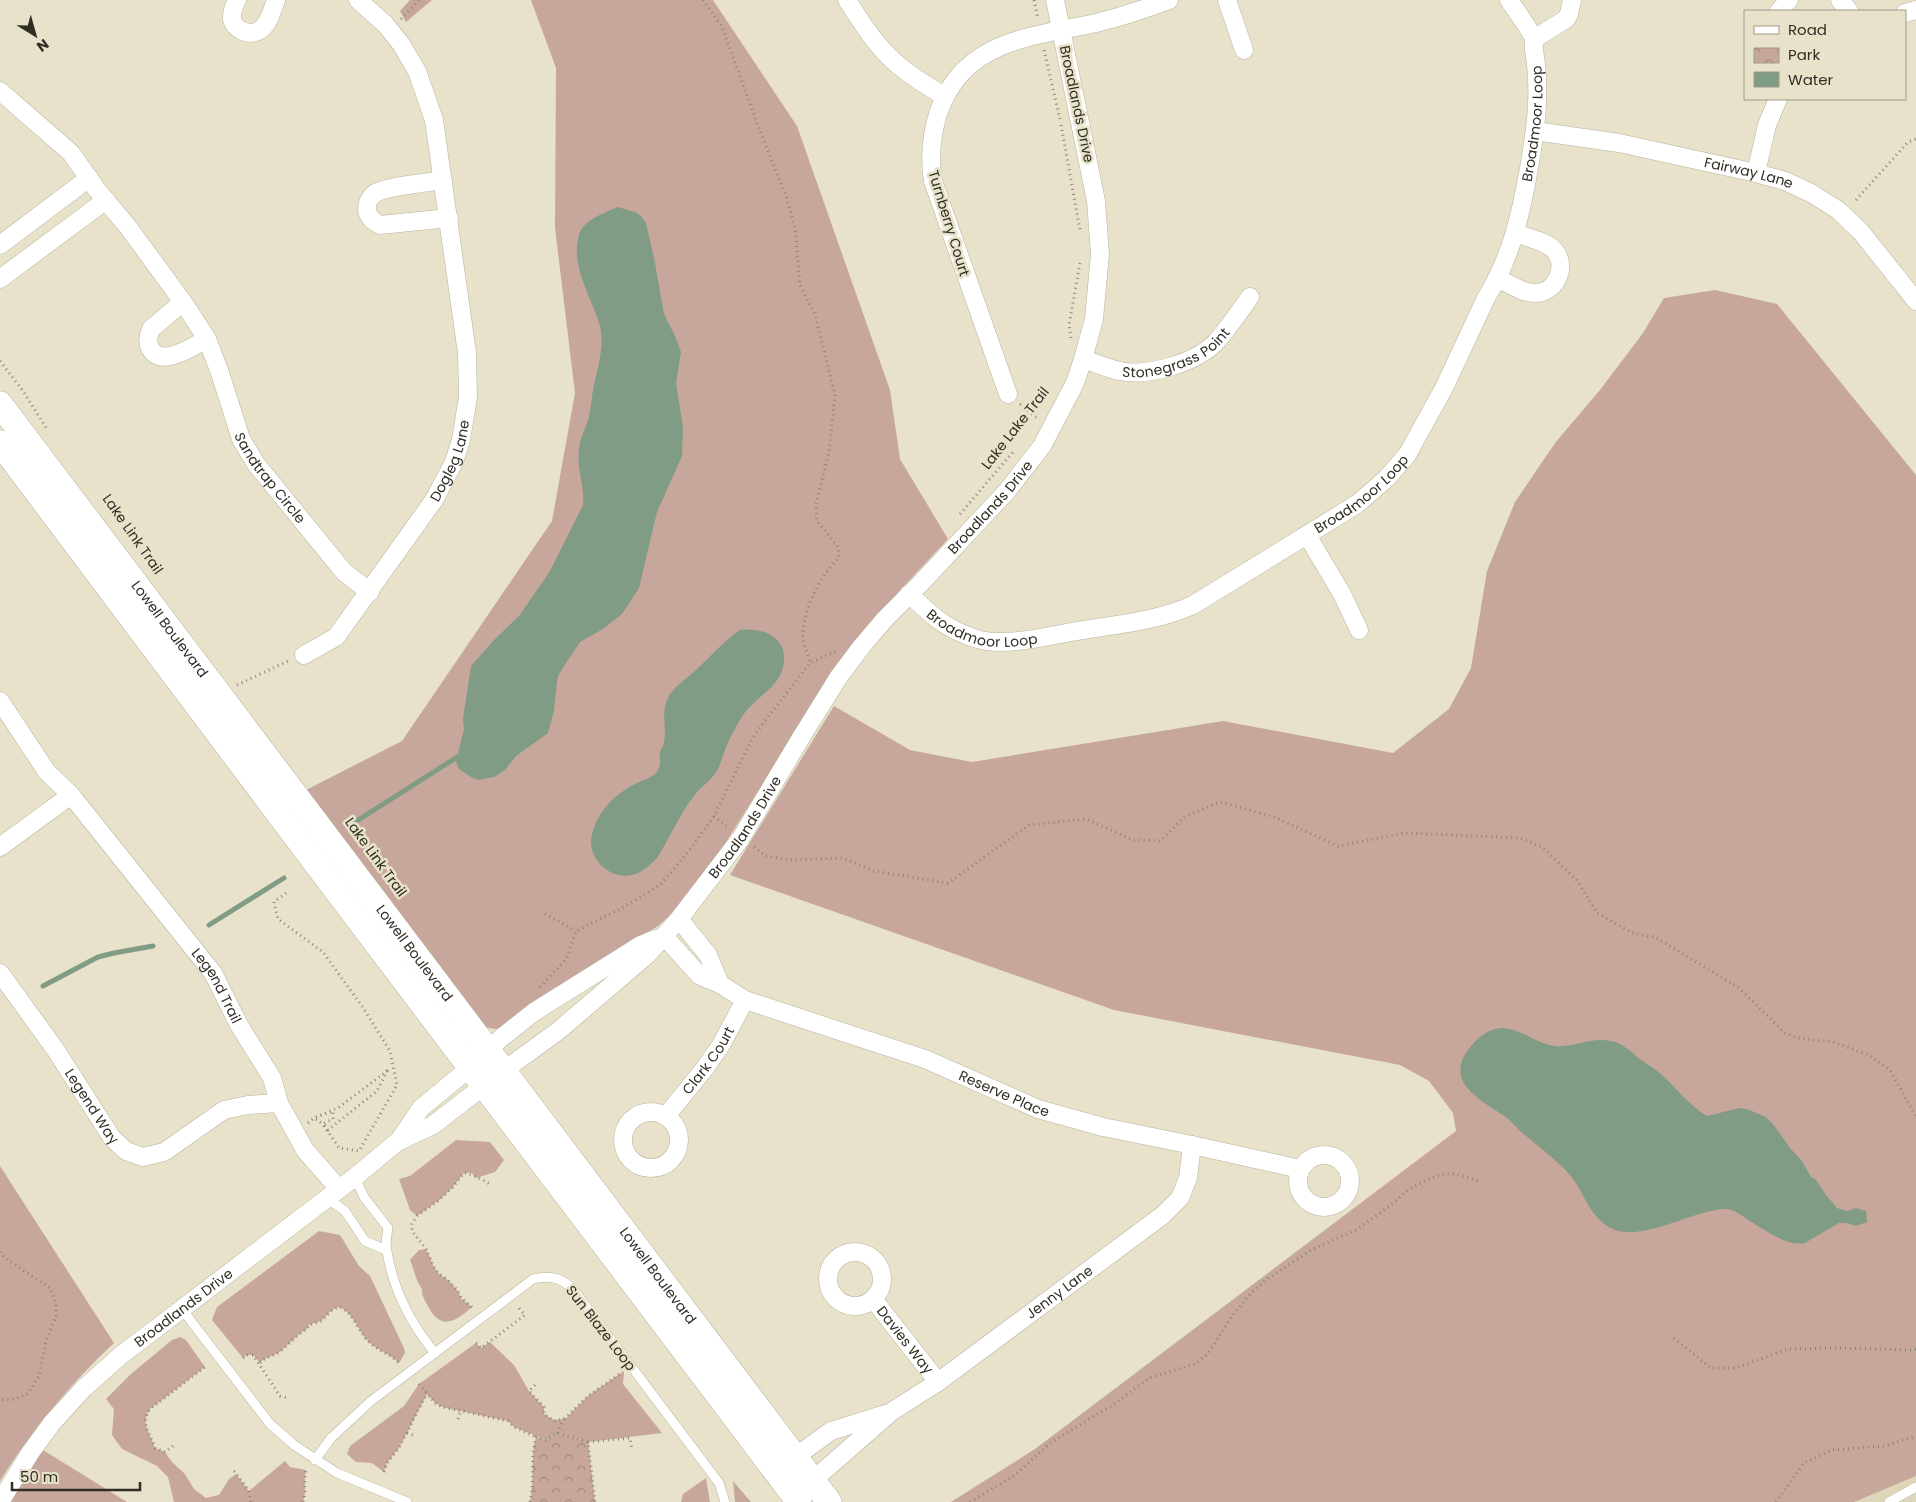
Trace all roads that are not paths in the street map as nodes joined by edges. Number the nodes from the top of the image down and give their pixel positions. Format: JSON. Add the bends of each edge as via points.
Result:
{"nodes":[{"id":1,"x":237,"y":0,"type":"edge"},
{"id":2,"x":276,"y":0,"type":"edge"},
{"id":3,"x":358,"y":0,"type":"edge"},
{"id":4,"x":846,"y":0,"type":"edge"},
{"id":5,"x":1055,"y":0,"type":"edge"},
{"id":6,"x":1169,"y":0,"type":"edge"},
{"id":7,"x":1226,"y":0,"type":"edge"},
{"id":8,"x":1509,"y":0,"type":"edge"},
{"id":9,"x":1572,"y":0,"type":"edge"},
{"id":10,"x":1789,"y":0,"type":"edge"},
{"id":11,"x":1840,"y":0,"type":"edge"},
{"id":12,"x":1781,"y":10,"type":"edge"},
{"id":13,"x":1848,"y":10,"type":"edge"},
{"id":14,"x":1062,"y":30,"type":"junction"},
{"id":15,"x":1534,"y":39,"type":"junction"},
{"id":16,"x":1244,"y":50,"type":"dead end"},
{"id":17,"x":0,"y":91,"type":"edge"},
{"id":18,"x":945,"y":97,"type":"junction"},
{"id":19,"x":1778,"y":100,"type":"edge"},
{"id":20,"x":1536,"y":131,"type":"junction"},
{"id":21,"x":1756,"y":173,"type":"junction"},
{"id":22,"x":89,"y":178,"type":"junction"},
{"id":23,"x":442,"y":180,"type":"junction"},
{"id":24,"x":106,"y":200,"type":"junction"},
{"id":25,"x":448,"y":218,"type":"junction"},
{"id":26,"x":1516,"y":233,"type":"junction"},
{"id":27,"x":0,"y":245,"type":"edge"},
{"id":28,"x":1497,"y":278,"type":"junction"},
{"id":29,"x":0,"y":279,"type":"edge"},
{"id":30,"x":1250,"y":296,"type":"dead end"},
{"id":31,"x":1916,"y":301,"type":"edge"},
{"id":32,"x":183,"y":302,"type":"junction"},
{"id":33,"x":207,"y":339,"type":"junction"},
{"id":34,"x":1083,"y":360,"type":"junction"},
{"id":35,"x":1008,"y":394,"type":"road end"},
{"id":36,"x":0,"y":404,"type":"edge"},
{"id":37,"x":0,"y":443,"type":"edge"},
{"id":38,"x":1307,"y":535,"type":"junction"},
{"id":39,"x":370,"y":592,"type":"junction"},
{"id":40,"x":908,"y":594,"type":"junction"},
{"id":41,"x":1359,"y":630,"type":"dead end"},
{"id":42,"x":304,"y":655,"type":"road end"},
{"id":43,"x":0,"y":701,"type":"edge"},
{"id":44,"x":71,"y":795,"type":"junction"},
{"id":45,"x":0,"y":847,"type":"edge"},
{"id":46,"x":679,"y":919,"type":"junction"},
{"id":47,"x":664,"y":936,"type":"junction"},
{"id":48,"x":0,"y":972,"type":"edge"},
{"id":49,"x":720,"y":984,"type":"junction"},
{"id":50,"x":744,"y":1000,"type":"junction"},
{"id":51,"x":486,"y":1069,"type":"junction"},
{"id":52,"x":279,"y":1103,"type":"junction"},
{"id":53,"x":666,"y":1116,"type":"dead end"},
{"id":54,"x":1192,"y":1145,"type":"junction"},
{"id":55,"x":1300,"y":1169,"type":"dead end"},
{"id":56,"x":355,"y":1177,"type":"junction"},
{"id":57,"x":333,"y":1193,"type":"junction"},
{"id":58,"x":386,"y":1250,"type":"junction"},
{"id":59,"x":873,"y":1299,"type":"dead end"},
{"id":60,"x":181,"y":1308,"type":"junction"},
{"id":61,"x":435,"y":1353,"type":"junction"},
{"id":62,"x":938,"y":1382,"type":"junction"},
{"id":63,"x":891,"y":1412,"type":"junction"},
{"id":64,"x":795,"y":1457,"type":"junction"},
{"id":65,"x":315,"y":1460,"type":"junction"},
{"id":66,"x":812,"y":1480,"type":"junction"},
{"id":67,"x":1916,"y":1487,"type":"edge"},
{"id":68,"x":0,"y":1502,"type":"edge"},
{"id":69,"x":407,"y":1502,"type":"edge"},
{"id":70,"x":725,"y":1502,"type":"edge"},
{"id":71,"x":799,"y":1502,"type":"edge"},
{"id":72,"x":829,"y":1502,"type":"edge"},
{"id":73,"x":1889,"y":1502,"type":"edge"}],
"edges":[{"from":1,"to":2,"type":"street","via":[[232,20],[236,27],[250,33],[259,31],[266,24]]},
{"from":3,"to":23,"type":"street","name":"Dogleg Lane","via":[[401,44],[417,71],[434,120]]},
{"from":4,"to":18,"type":"street","via":[[895,62]]},
{"from":5,"to":14,"type":"street","name":"Broadlands Drive"},
{"from":6,"to":14,"type":"street"},
{"from":7,"to":16,"type":"street"},
{"from":8,"to":15,"type":"street","name":"Broadmoor Loop"},
{"from":9,"to":15,"type":"street","via":[[1566,19]]},
{"from":10,"to":12,"type":"street"},
{"from":11,"to":13,"type":"street"},
{"from":14,"to":18,"type":"street","name":"Turnberry Court","via":[[997,47],[975,59],[956,78]]},
{"from":14,"to":34,"type":"street","name":"Broadlands Drive","via":[[1096,201],[1100,254],[1094,319]]},
{"from":15,"to":20,"type":"street","name":"Broadmoor Loop","via":[[1538,102]]},
{"from":17,"to":22,"type":"street","name":"Sandtrap Circle","via":[[71,153]]},
{"from":18,"to":35,"type":"street","name":"Turnberry Court","via":[[931,142],[933,181]]},
{"from":19,"to":21,"type":"street","via":[[1767,125]]},
{"from":20,"to":21,"type":"street","name":"Fairway Lane","via":[[1619,143]]},
{"from":20,"to":26,"type":"street","name":"Broadmoor Loop"},
{"from":21,"to":31,"type":"street","name":"Fairway Lane","via":[[1785,181],[1838,210],[1861,232]]},
{"from":22,"to":24,"type":"street","name":"Sandtrap Circle"},
{"from":22,"to":27,"type":"street"},
{"from":23,"to":25,"type":"street","name":"Dogleg Lane"},
{"from":23,"to":25,"type":"street","via":[[379,191],[369,200],[368,214],[380,225]]},
{"from":24,"to":29,"type":"street"},
{"from":24,"to":32,"type":"street","name":"Sandtrap Circle"},
{"from":25,"to":39,"type":"street","name":"Dogleg Lane","via":[[469,381],[461,440],[444,483]]},
{"from":26,"to":28,"type":"street","name":"Broadmoor Loop"},
{"from":26,"to":28,"type":"street","via":[[1550,247],[1559,258],[1560,274],[1547,290],[1531,294]]},
{"from":28,"to":38,"type":"street","name":"Broadmoor Loop","via":[[1444,388],[1407,454],[1386,479],[1357,504]]},
{"from":30,"to":34,"type":"street","name":"Stonegrass Point","via":[[1214,344],[1170,367],[1150,372],[1121,371]]},
{"from":32,"to":33,"type":"street","name":"Sandtrap Circle"},
{"from":32,"to":33,"type":"street","via":[[151,329],[148,335],[151,351],[162,358],[171,357]]},
{"from":33,"to":39,"type":"street","name":"Sandtrap Circle","via":[[240,439],[256,464],[338,566]]},
{"from":34,"to":40,"type":"street","name":"Broadlands Drive","via":[[1075,383],[1042,446],[1007,492]]},
{"from":36,"to":51,"type":"main road","name":"Lowell Boulevard"},
{"from":37,"to":51,"type":"main road","name":"Lowell Boulevard"},
{"from":38,"to":40,"type":"street","name":"Broadmoor Loop","via":[[1176,613],[1032,638],[979,640],[938,621]]},
{"from":38,"to":41,"type":"street"},
{"from":39,"to":42,"type":"street","name":"Dogleg Lane","via":[[336,637]]},
{"from":40,"to":46,"type":"street","name":"Broadlands Drive","via":[[838,678],[742,838]]},
{"from":43,"to":44,"type":"street","name":"Legend Trail","via":[[47,772]]},
{"from":44,"to":45,"type":"street"},
{"from":44,"to":52,"type":"street","name":"Legend Trail","via":[[213,973],[238,1025],[272,1078]]},
{"from":46,"to":47,"type":"street","name":"Broadlands Drive"},
{"from":46,"to":49,"type":"street","via":[[708,955]]},
{"from":47,"to":49,"type":"street","name":"Reserve Place","via":[[700,976]]},
{"from":47,"to":51,"type":"street","name":"Broadlands Drive","via":[[647,955],[558,1030]]},
{"from":47,"to":51,"type":"street","name":"Broadlands Drive","via":[[641,945],[534,1012],[501,1038]]},
{"from":48,"to":52,"type":"street","name":"Legend Way","via":[[55,1048],[112,1138],[126,1150],[143,1156],[164,1152],[224,1110]]},
{"from":49,"to":50,"type":"street","name":"Reserve Place"},
{"from":50,"to":53,"type":"street","name":"Clark Court","via":[[721,1045]]},
{"from":50,"to":54,"type":"street","name":"Reserve Place","via":[[925,1059],[1038,1109],[1103,1127]]},
{"from":51,"to":56,"type":"street","name":"Broadlands Drive","via":[[421,1108],[397,1142]]},
{"from":51,"to":64,"type":"main road","name":"Lowell Boulevard"},
{"from":51,"to":71,"type":"main road","name":"Lowell Boulevard"},
{"from":52,"to":57,"type":"street","name":"Legend Trail"},
{"from":54,"to":55,"type":"street","name":"Reserve Place"},
{"from":54,"to":62,"type":"street","name":"Jenny Lane","via":[[1188,1178],[1180,1198],[1162,1215]]},
{"from":56,"to":57,"type":"street","name":"Broadlands Drive"},
{"from":56,"to":58,"type":"lane","via":[[364,1197],[388,1228]]},
{"from":57,"to":58,"type":"lane","via":[[365,1241]]},
{"from":57,"to":60,"type":"street","name":"Broadlands Drive"},
{"from":58,"to":61,"type":"lane","via":[[409,1316]]},
{"from":59,"to":62,"type":"street","name":"Davies Way"},
{"from":60,"to":65,"type":"lane","via":[[270,1424]]},
{"from":60,"to":68,"type":"street","name":"Broadlands Drive","via":[[83,1389],[52,1423]]},
{"from":61,"to":65,"type":"lane","name":"Sun Blaze Loop","via":[[350,1418]]},
{"from":61,"to":70,"type":"lane","name":"Sun Blaze Loop","via":[[533,1279],[550,1276],[565,1281],[719,1482]]},
{"from":62,"to":63,"type":"street","name":"Jenny Lane"},
{"from":63,"to":64,"type":"street","name":"Jenny Lane","via":[[831,1431]]},
{"from":63,"to":66,"type":"street","name":"Jenny Lane"},
{"from":64,"to":66,"type":"main road","name":"Lowell Boulevard"},
{"from":65,"to":69,"type":"lane","via":[[360,1484]]},
{"from":66,"to":72,"type":"main road","name":"Lowell Boulevard"},
{"from":67,"to":73,"type":"lane"}]}
